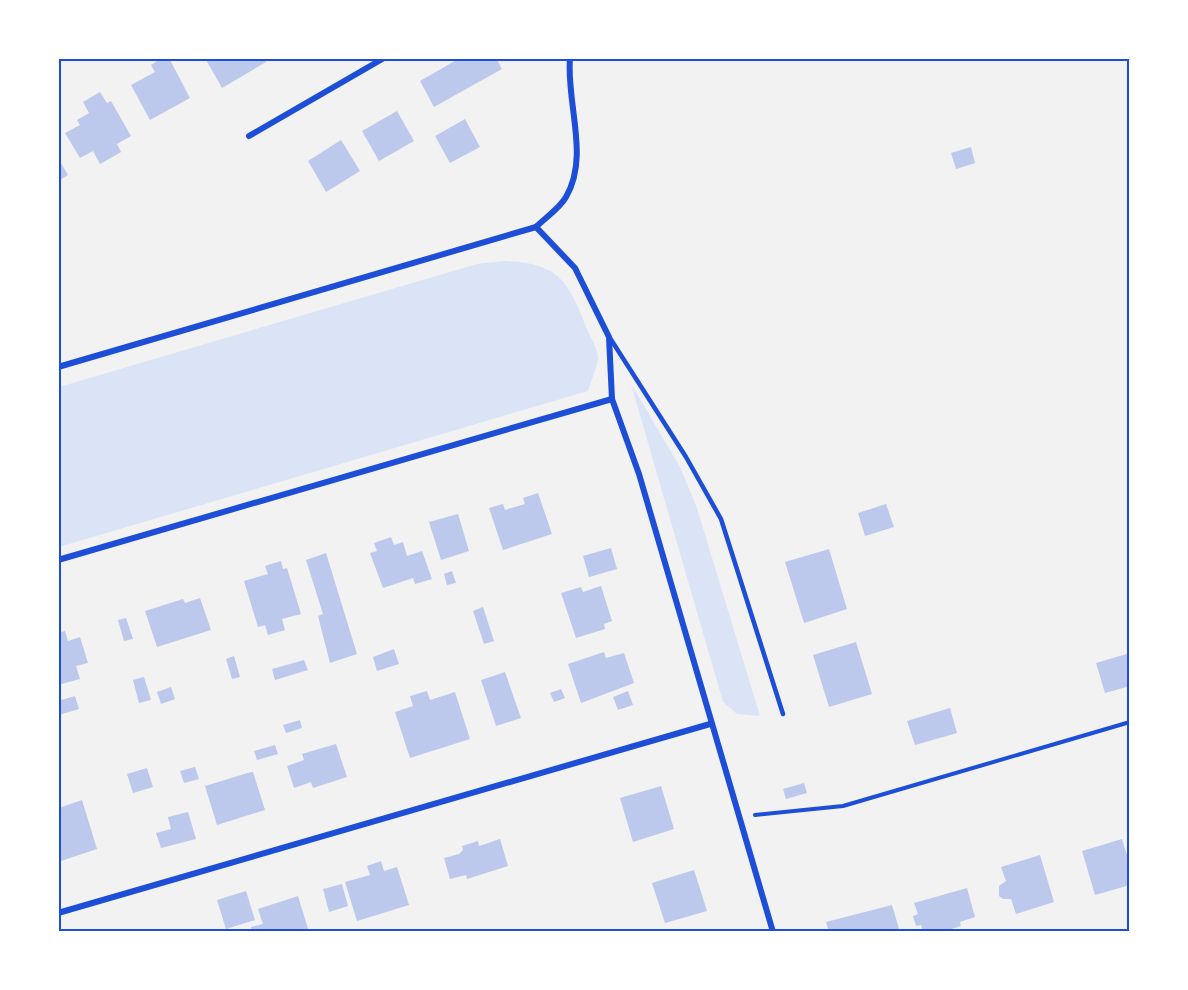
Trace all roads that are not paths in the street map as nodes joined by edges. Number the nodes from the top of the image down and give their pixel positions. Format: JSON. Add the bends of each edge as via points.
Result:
{"nodes":[{"id":1,"x":384,"y":58,"type":"edge"},
{"id":2,"x":570,"y":58,"type":"edge"},
{"id":3,"x":249,"y":136,"type":"dead end"},
{"id":4,"x":536,"y":227,"type":"junction"},
{"id":5,"x":609,"y":337,"type":"junction"},
{"id":6,"x":58,"y":367,"type":"edge"},
{"id":7,"x":612,"y":399,"type":"junction"},
{"id":8,"x":58,"y":560,"type":"edge"},
{"id":9,"x":783,"y":714,"type":"dead end"},
{"id":10,"x":710,"y":724,"type":"junction"},
{"id":11,"x":58,"y":913,"type":"edge"},
{"id":12,"x":773,"y":932,"type":"edge"}],
"edges":[{"from":1,"to":3,"type":"street"},
{"from":2,"to":4,"type":"street","via":[[576,143],[574,173],[566,198]]},
{"from":4,"to":5,"type":"street","via":[[574,268]]},
{"from":4,"to":6,"type":"street"},
{"from":5,"to":7,"type":"street"},
{"from":5,"to":9,"type":"lane","via":[[686,456],[721,519]]},
{"from":7,"to":8,"type":"street"},
{"from":7,"to":10,"type":"street","via":[[639,474]]},
{"from":10,"to":11,"type":"street"},
{"from":10,"to":12,"type":"street"}]}
